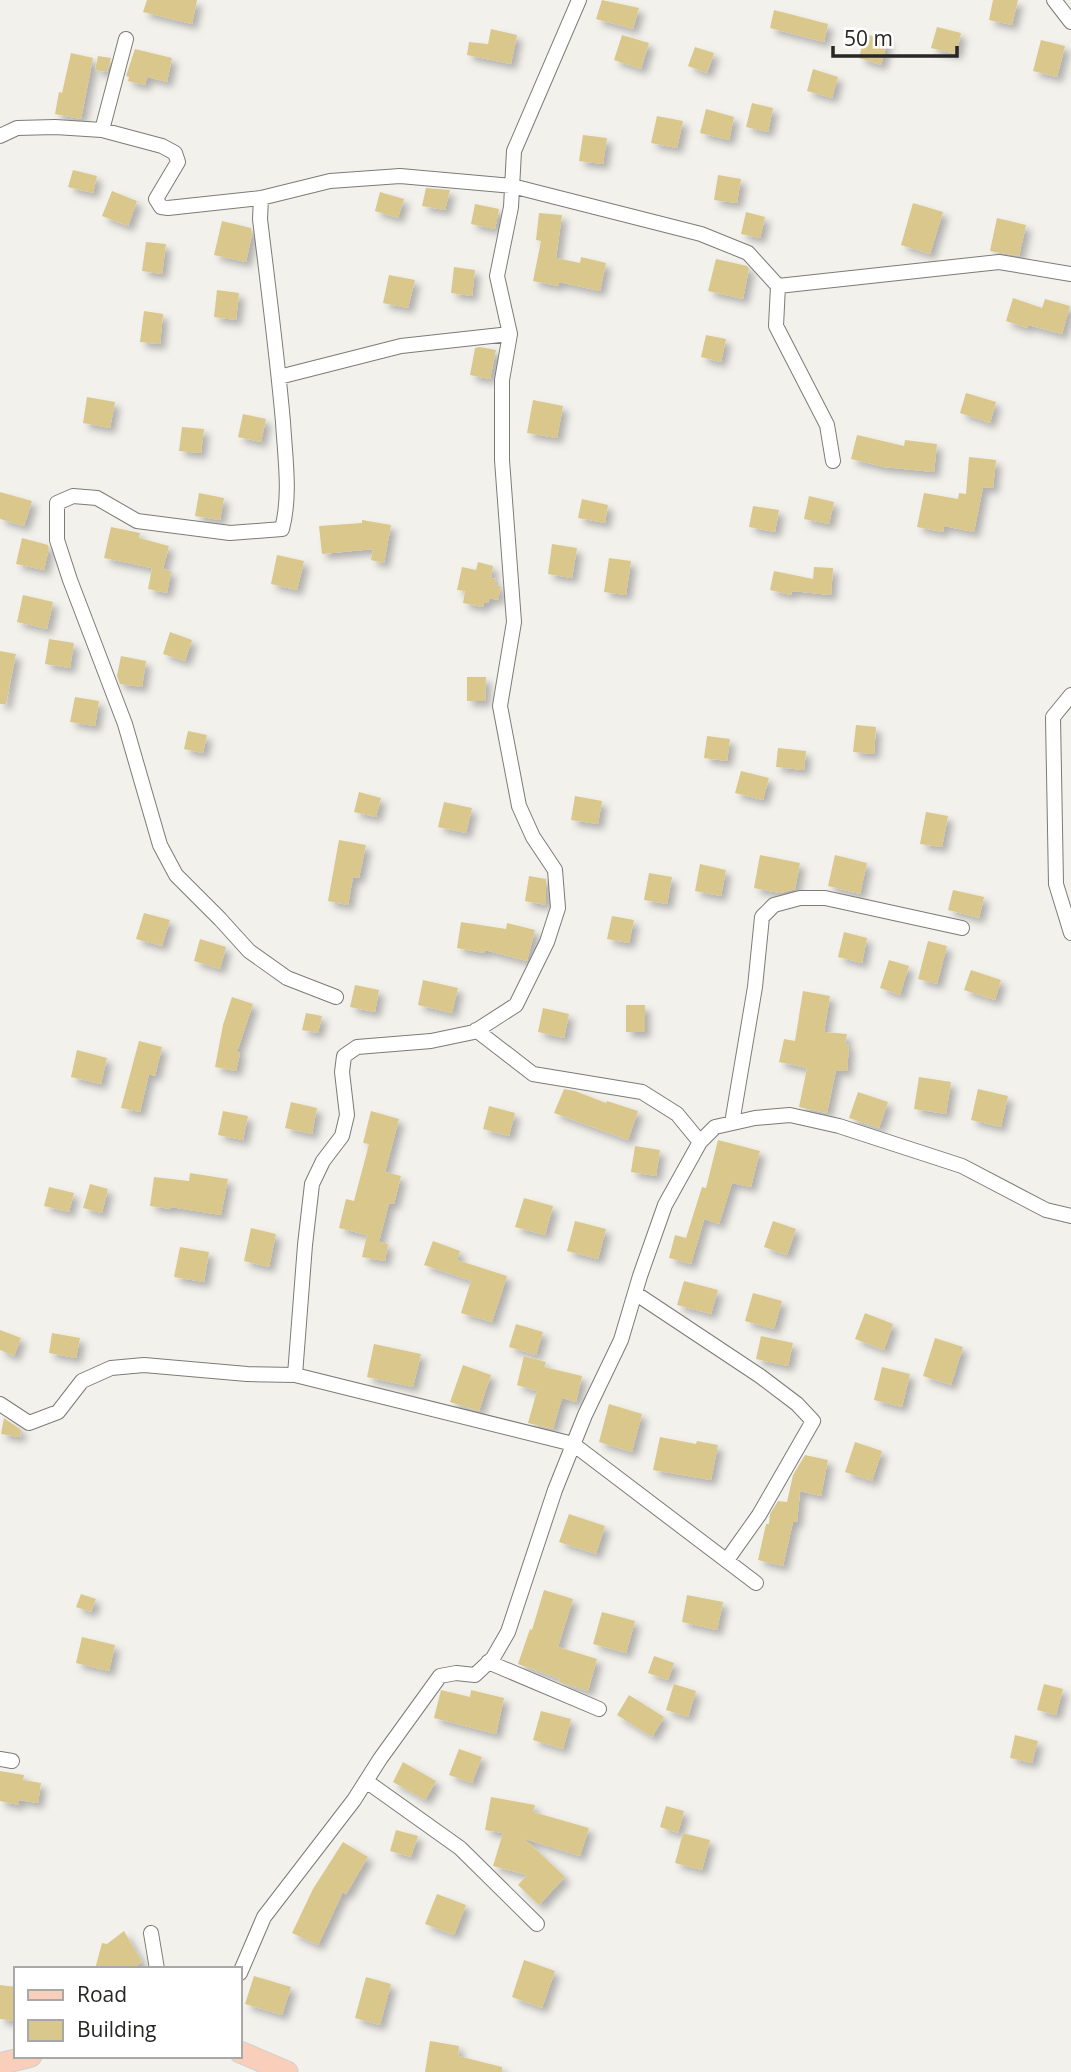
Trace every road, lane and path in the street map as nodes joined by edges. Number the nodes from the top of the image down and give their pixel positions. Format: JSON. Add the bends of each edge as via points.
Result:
{"nodes":[{"id":1,"x":579,"y":0,"type":"edge"},
{"id":2,"x":1054,"y":0,"type":"edge"},
{"id":3,"x":1071,"y":22,"type":"edge"},
{"id":4,"x":126,"y":39,"type":"dead end"},
{"id":5,"x":102,"y":130,"type":"junction"},
{"id":6,"x":0,"y":136,"type":"edge"},
{"id":7,"x":512,"y":186,"type":"junction"},
{"id":8,"x":261,"y":198,"type":"junction"},
{"id":9,"x":1071,"y":274,"type":"edge"},
{"id":10,"x":778,"y":286,"type":"junction"},
{"id":11,"x":510,"y":334,"type":"junction"},
{"id":12,"x":279,"y":377,"type":"junction"},
{"id":13,"x":833,"y":461,"type":"dead end"},
{"id":14,"x":1071,"y":695,"type":"edge"},
{"id":15,"x":962,"y":928,"type":"dead end"},
{"id":16,"x":1071,"y":933,"type":"edge"},
{"id":17,"x":337,"y":997,"type":"dead end"},
{"id":18,"x":476,"y":1030,"type":"junction"},
{"id":19,"x":732,"y":1124,"type":"junction"},
{"id":20,"x":700,"y":1142,"type":"junction"},
{"id":21,"x":1071,"y":1216,"type":"edge"},
{"id":22,"x":635,"y":1293,"type":"junction"},
{"id":23,"x":295,"y":1375,"type":"junction"},
{"id":24,"x":0,"y":1404,"type":"edge"},
{"id":25,"x":573,"y":1444,"type":"junction"},
{"id":26,"x":727,"y":1560,"type":"junction"},
{"id":27,"x":757,"y":1583,"type":"dead end"},
{"id":28,"x":488,"y":1662,"type":"junction"},
{"id":29,"x":599,"y":1709,"type":"dead end"},
{"id":30,"x":366,"y":1781,"type":"junction"},
{"id":31,"x":537,"y":1924,"type":"dead end"},
{"id":32,"x":151,"y":1933,"type":"dead end"},
{"id":33,"x":157,"y":1967,"type":"edge"},
{"id":34,"x":242,"y":1968,"type":"edge"},
{"id":35,"x":242,"y":2053,"type":"edge"},
{"id":36,"x":24,"y":2058,"type":"edge"},
{"id":37,"x":0,"y":2064,"type":"edge"},
{"id":38,"x":287,"y":2072,"type":"edge"}],
"edges":[{"from":1,"to":7,"type":"street","via":[[514,151]]},
{"from":2,"to":3,"type":"street"},
{"from":4,"to":5,"type":"street"},
{"from":5,"to":6,"type":"street","via":[[17,128]]},
{"from":5,"to":8,"type":"street","via":[[175,153],[178,162],[156,199],[161,207]]},
{"from":7,"to":8,"type":"street","via":[[400,176],[330,181]]},
{"from":7,"to":10,"type":"street","via":[[701,234],[748,253]]},
{"from":7,"to":11,"type":"street","via":[[497,276]]},
{"from":8,"to":12,"type":"street"},
{"from":9,"to":10,"type":"street","via":[[999,262]]},
{"from":10,"to":13,"type":"street","via":[[776,326],[827,425]]},
{"from":11,"to":12,"type":"street","via":[[401,346]]},
{"from":11,"to":18,"type":"street","via":[[502,380],[502,460],[514,622],[500,706],[519,806],[555,870],[558,908],[516,1005]]},
{"from":12,"to":17,"type":"street","via":[[286,463],[282,529],[230,533],[137,521],[97,498],[74,496],[57,503],[57,540],[125,724],[160,845],[176,875],[248,951],[287,978]]},
{"from":14,"to":16,"type":"street","via":[[1053,717],[1056,884]]},
{"from":15,"to":19,"type":"street","via":[[825,898],[774,905],[762,917]]},
{"from":18,"to":20,"type":"street","via":[[533,1074],[642,1092],[677,1114]]},
{"from":18,"to":23,"type":"street","via":[[431,1041],[357,1047],[344,1056],[347,1115],[342,1136],[312,1184]]},
{"from":19,"to":20,"type":"street","via":[[715,1127]]},
{"from":19,"to":21,"type":"street","via":[[790,1115],[839,1126],[962,1166],[1046,1210]]},
{"from":20,"to":22,"type":"street","via":[[664,1205]]},
{"from":22,"to":25,"type":"street","via":[[621,1340]]},
{"from":22,"to":26,"type":"street","via":[[761,1376],[813,1421],[759,1515]]},
{"from":23,"to":24,"type":"street","via":[[145,1365],[111,1368],[82,1381],[58,1412],[29,1423]]},
{"from":23,"to":25,"type":"street"},
{"from":25,"to":26,"type":"street"},
{"from":25,"to":28,"type":"street","via":[[508,1632]]},
{"from":26,"to":27,"type":"street"},
{"from":28,"to":29,"type":"street"},
{"from":28,"to":30,"type":"street","via":[[475,1675],[440,1676]]},
{"from":30,"to":31,"type":"street","via":[[460,1848]]},
{"from":30,"to":34,"type":"street","via":[[264,1917]]},
{"from":32,"to":33,"type":"street"},
{"from":35,"to":38,"type":"main road"},
{"from":36,"to":37,"type":"main road"}]}
